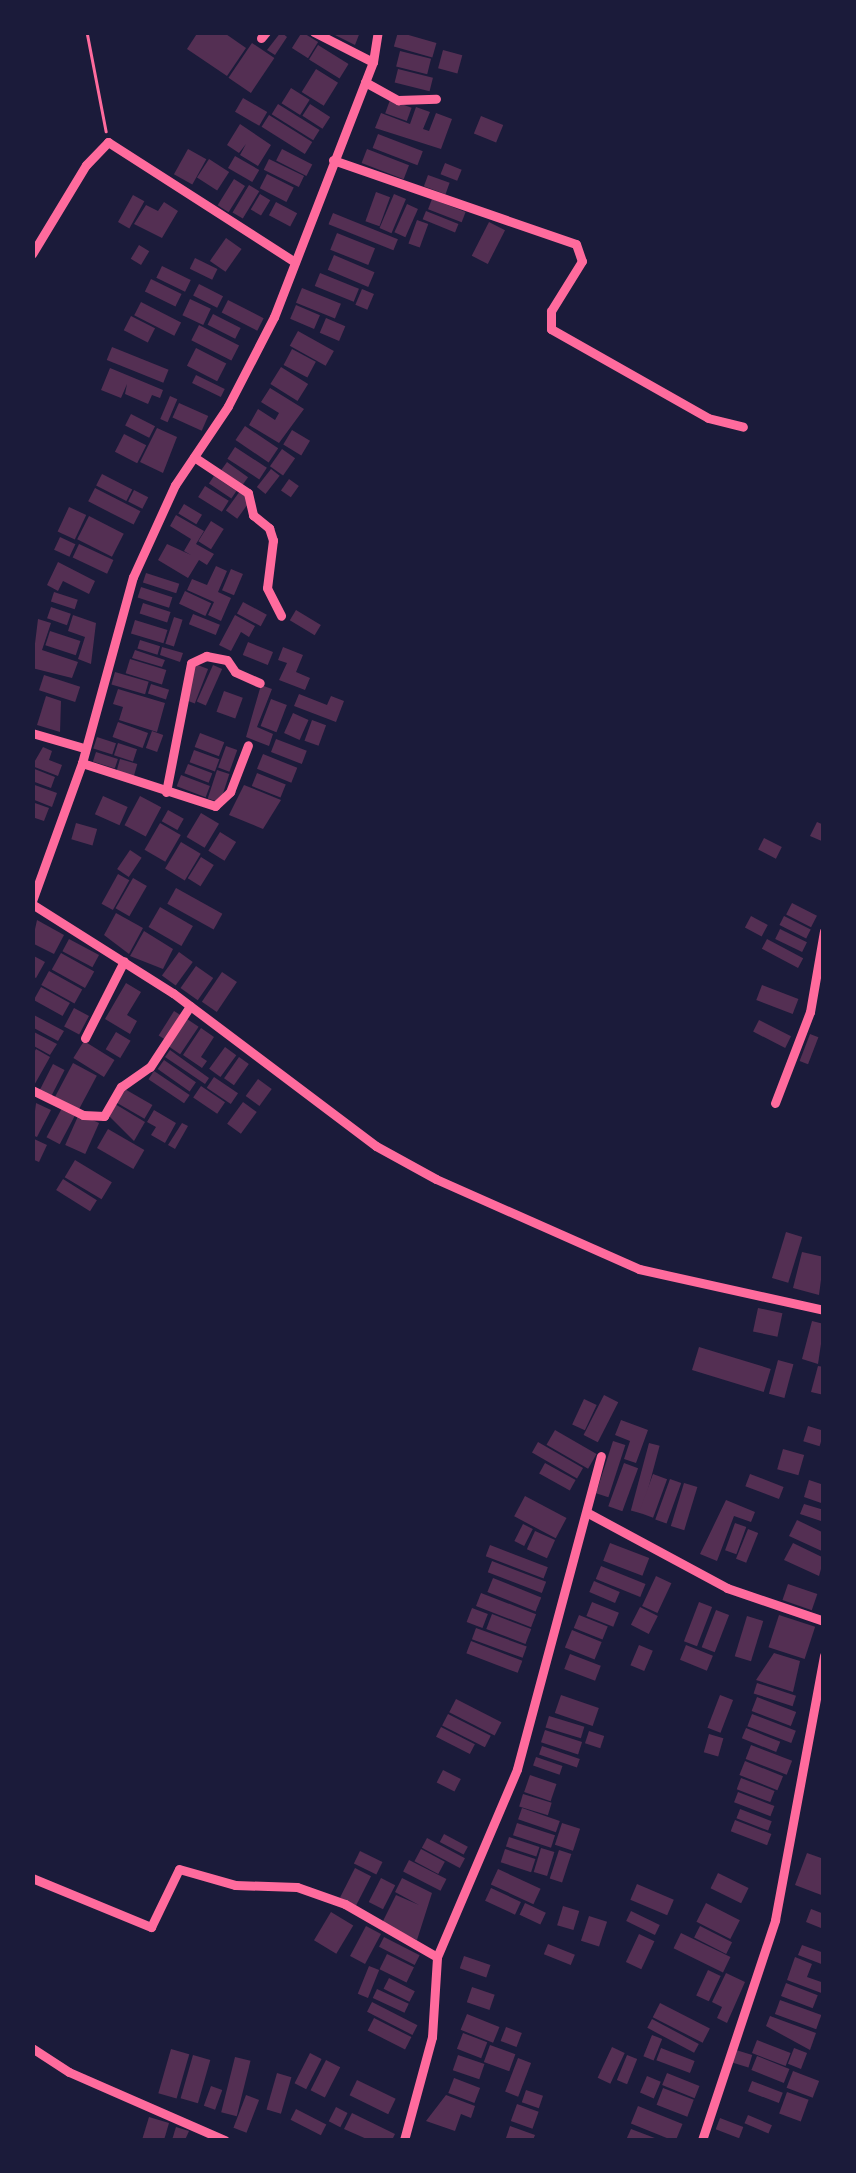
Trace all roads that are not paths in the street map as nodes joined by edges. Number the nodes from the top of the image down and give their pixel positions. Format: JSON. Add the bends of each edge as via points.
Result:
{"nodes":[{"id":1,"x":314,"y":32,"type":"edge"},
{"id":2,"x":378,"y":32,"type":"edge"},
{"id":3,"x":373,"y":62,"type":"junction"},
{"id":4,"x":365,"y":82,"type":"junction"},
{"id":5,"x":436,"y":99,"type":"dead end"},
{"id":6,"x":333,"y":160,"type":"junction"},
{"id":7,"x":32,"y":254,"type":"edge"},
{"id":8,"x":295,"y":262,"type":"junction"},
{"id":9,"x":743,"y":427,"type":"dead end"},
{"id":10,"x":194,"y":458,"type":"junction"},
{"id":11,"x":280,"y":616,"type":"dead end"},
{"id":12,"x":260,"y":683,"type":"dead end"},
{"id":13,"x":32,"y":734,"type":"edge"},
{"id":14,"x":248,"y":744,"type":"dead end"},
{"id":15,"x":84,"y":748,"type":"junction"},
{"id":16,"x":82,"y":762,"type":"junction"},
{"id":17,"x":166,"y":792,"type":"junction"},
{"id":18,"x":36,"y":889,"type":"edge"},
{"id":19,"x":32,"y":902,"type":"edge"},
{"id":20,"x":824,"y":931,"type":"edge"},
{"id":21,"x":124,"y":962,"type":"junction"},
{"id":22,"x":190,"y":1006,"type":"junction"},
{"id":23,"x":85,"y":1038,"type":"dead end"},
{"id":24,"x":32,"y":1090,"type":"edge"},
{"id":25,"x":775,"y":1103,"type":"dead end"},
{"id":26,"x":824,"y":1310,"type":"edge"},
{"id":27,"x":602,"y":1456,"type":"dead end"},
{"id":28,"x":588,"y":1513,"type":"junction"},
{"id":29,"x":824,"y":1621,"type":"edge"},
{"id":30,"x":824,"y":1656,"type":"edge"},
{"id":31,"x":812,"y":1714,"type":"junction"},
{"id":32,"x":824,"y":1719,"type":"edge"},
{"id":33,"x":32,"y":1878,"type":"edge"},
{"id":34,"x":437,"y":1957,"type":"junction"},
{"id":35,"x":32,"y":2048,"type":"edge"},
{"id":36,"x":225,"y":2140,"type":"edge"},
{"id":37,"x":404,"y":2140,"type":"edge"},
{"id":38,"x":702,"y":2140,"type":"edge"}],
"edges":[{"from":1,"to":3,"type":"street"},
{"from":2,"to":3,"type":"street"},
{"from":3,"to":4,"type":"street"},
{"from":4,"to":5,"type":"street","via":[[398,100]]},
{"from":4,"to":6,"type":"street"},
{"from":6,"to":8,"type":"street"},
{"from":6,"to":9,"type":"street","via":[[576,244],[582,261],[551,311],[551,329],[708,418]]},
{"from":7,"to":8,"type":"street","via":[[86,165],[108,142]]},
{"from":8,"to":10,"type":"street","via":[[257,354]]},
{"from":10,"to":11,"type":"street","via":[[248,493],[253,515],[268,528],[273,540],[267,588]]},
{"from":10,"to":15,"type":"street","via":[[132,577]]},
{"from":12,"to":17,"type":"street","via":[[235,672],[227,660],[206,656],[191,663]]},
{"from":13,"to":15,"type":"street"},
{"from":14,"to":17,"type":"street","via":[[220,804]]},
{"from":15,"to":16,"type":"street"},
{"from":16,"to":17,"type":"street"},
{"from":16,"to":18,"type":"street"},
{"from":18,"to":19,"type":"street"},
{"from":19,"to":21,"type":"street"},
{"from":20,"to":25,"type":"street","via":[[810,1012]]},
{"from":21,"to":22,"type":"street"},
{"from":21,"to":23,"type":"street"},
{"from":22,"to":24,"type":"street","via":[[150,1067],[122,1087],[104,1116],[83,1115]]},
{"from":22,"to":26,"type":"street","via":[[376,1146],[436,1179],[639,1269]]},
{"from":27,"to":28,"type":"street"},
{"from":28,"to":29,"type":"street","via":[[727,1588]]},
{"from":28,"to":34,"type":"street","via":[[517,1769]]},
{"from":30,"to":31,"type":"street"},
{"from":31,"to":32,"type":"street"},
{"from":31,"to":38,"type":"street","via":[[775,1920]]},
{"from":33,"to":34,"type":"street","via":[[151,1928],[179,1869],[235,1886],[297,1887],[344,1904]]},
{"from":34,"to":37,"type":"street","via":[[432,2037]]},
{"from":35,"to":36,"type":"street","via":[[69,2072]]}]}
